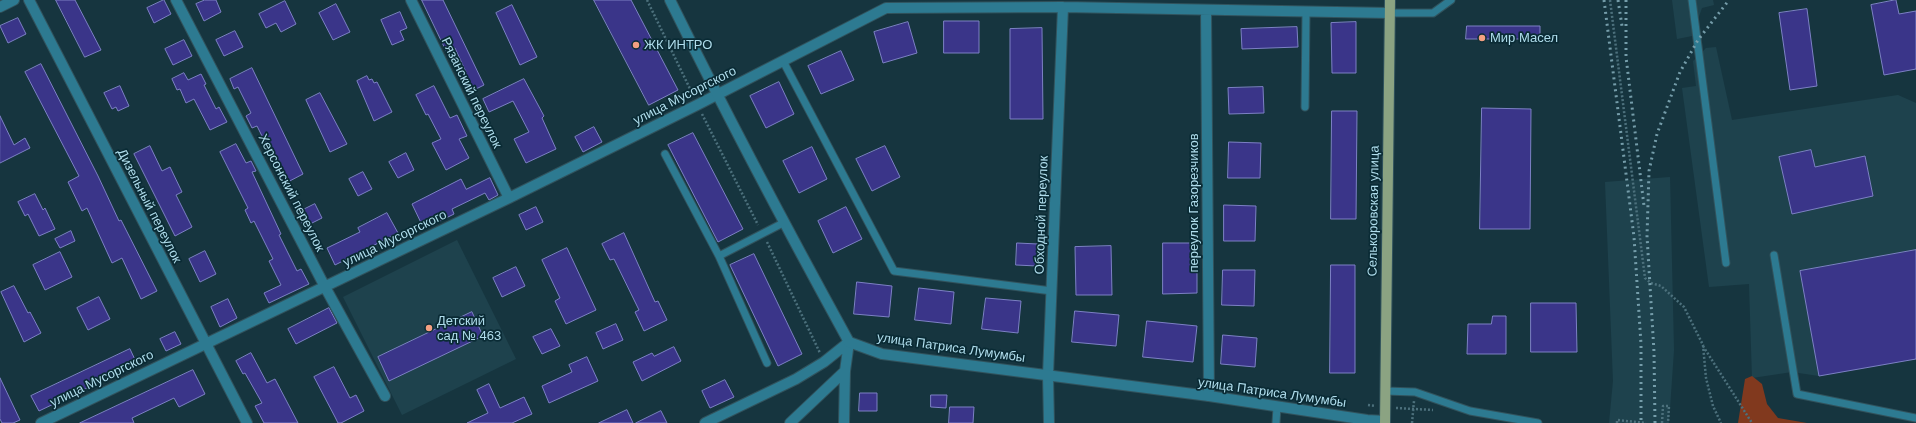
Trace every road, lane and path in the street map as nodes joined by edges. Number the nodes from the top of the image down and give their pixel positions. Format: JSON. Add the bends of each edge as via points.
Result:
{"nodes":[{"id":1,"x":14,"y":0,"type":"edge"},
{"id":2,"x":29,"y":0,"type":"edge"},
{"id":3,"x":176,"y":0,"type":"edge"},
{"id":4,"x":411,"y":0,"type":"edge"},
{"id":5,"x":647,"y":0,"type":"edge"},
{"id":6,"x":670,"y":0,"type":"edge"},
{"id":7,"x":1390,"y":0,"type":"edge"},
{"id":8,"x":1451,"y":0,"type":"edge"},
{"id":9,"x":1610,"y":0,"type":"edge"},
{"id":10,"x":1692,"y":0,"type":"edge"},
{"id":11,"x":887,"y":4,"type":"edge"},
{"id":12,"x":0,"y":7,"type":"edge"},
{"id":13,"x":1063,"y":7,"type":"junction"},
{"id":14,"x":1206,"y":10,"type":"junction"},
{"id":15,"x":1306,"y":12,"type":"junction"},
{"id":16,"x":1390,"y":13,"type":"junction"},
{"id":17,"x":783,"y":61,"type":"junction"},
{"id":18,"x":717,"y":95,"type":"junction"},
{"id":19,"x":698,"y":105,"type":"junction"},
{"id":20,"x":1305,"y":107,"type":"dead end"},
{"id":21,"x":665,"y":154,"type":"dead end"},
{"id":22,"x":509,"y":198,"type":"junction"},
{"id":23,"x":783,"y":223,"type":"junction"},
{"id":24,"x":763,"y":234,"type":"junction"},
{"id":25,"x":1774,"y":255,"type":"dead end"},
{"id":26,"x":719,"y":256,"type":"junction"},
{"id":27,"x":1726,"y":263,"type":"dead end"},
{"id":28,"x":325,"y":287,"type":"junction"},
{"id":29,"x":1052,"y":291,"type":"junction"},
{"id":30,"x":849,"y":342,"type":"junction"},
{"id":31,"x":206,"y":343,"type":"junction"},
{"id":32,"x":1702,"y":345,"type":"junction"},
{"id":33,"x":824,"y":362,"type":"junction"},
{"id":34,"x":767,"y":363,"type":"dead end"},
{"id":35,"x":845,"y":371,"type":"junction"},
{"id":36,"x":1048,"y":375,"type":"junction"},
{"id":37,"x":1385,"y":391,"type":"junction"},
{"id":38,"x":1414,"y":392,"type":"junction"},
{"id":39,"x":385,"y":396,"type":"dead end"},
{"id":40,"x":1209,"y":396,"type":"junction"},
{"id":41,"x":1368,"y":405,"type":"dead end"},
{"id":42,"x":1276,"y":407,"type":"junction"},
{"id":43,"x":1385,"y":408,"type":"junction"},
{"id":44,"x":1413,"y":409,"type":"junction"},
{"id":45,"x":1435,"y":410,"type":"dead end"},
{"id":46,"x":1916,"y":418,"type":"edge"},
{"id":47,"x":1385,"y":422,"type":"edge"},
{"id":48,"x":41,"y":423,"type":"edge"},
{"id":49,"x":247,"y":423,"type":"edge"},
{"id":50,"x":705,"y":423,"type":"edge"},
{"id":51,"x":790,"y":423,"type":"edge"},
{"id":52,"x":844,"y":423,"type":"edge"},
{"id":53,"x":1049,"y":423,"type":"edge"},
{"id":54,"x":1276,"y":423,"type":"edge"},
{"id":55,"x":1412,"y":423,"type":"edge"},
{"id":56,"x":1538,"y":423,"type":"edge"},
{"id":57,"x":1616,"y":423,"type":"edge"},
{"id":58,"x":1646,"y":423,"type":"edge"},
{"id":59,"x":1662,"y":423,"type":"edge"},
{"id":60,"x":1668,"y":423,"type":"edge"},
{"id":61,"x":1720,"y":423,"type":"edge"},
{"id":62,"x":1752,"y":423,"type":"edge"}],
"edges":[{"from":1,"to":12,"type":"street"},
{"from":2,"to":31,"type":"street","name":"Дизельный переулок"},
{"from":3,"to":28,"type":"street","name":"Херсонский переулок"},
{"from":4,"to":22,"type":"street","name":"Рязанский переулок"},
{"from":5,"to":19,"type":"path"},
{"from":6,"to":18,"type":"street"},
{"from":7,"to":16,"type":"main road","name":"Селькоровская улица"},
{"from":8,"to":16,"type":"lane","via":[[1433,12]]},
{"from":9,"to":32,"type":"path","via":[[1644,278],[1661,286],[1684,307]]},
{"from":10,"to":27,"type":"lane"},
{"from":11,"to":13,"type":"street","name":"улица Мусоргского"},
{"from":11,"to":17,"type":"street","name":"улица Мусоргского"},
{"from":13,"to":14,"type":"street","name":"улица Мусоргского"},
{"from":13,"to":29,"type":"street","name":"Обходной переулок"},
{"from":14,"to":15,"type":"street","name":"улица Мусоргского"},
{"from":14,"to":40,"type":"street","name":"переулок Газорезчиков"},
{"from":15,"to":16,"type":"street","name":"улица Мусоргского"},
{"from":15,"to":20,"type":"lane"},
{"from":16,"to":37,"type":"main road","name":"Селькоровская улица"},
{"from":17,"to":18,"type":"street","name":"улица Мусоргского"},
{"from":17,"to":29,"type":"lane","via":[[894,270]]},
{"from":18,"to":19,"type":"street","name":"улица Мусоргского"},
{"from":18,"to":23,"type":"street"},
{"from":19,"to":22,"type":"street","name":"улица Мусоргского"},
{"from":19,"to":24,"type":"path"},
{"from":21,"to":26,"type":"lane"},
{"from":22,"to":28,"type":"street","name":"улица Мусоргского"},
{"from":23,"to":24,"type":"lane"},
{"from":23,"to":30,"type":"street"},
{"from":24,"to":26,"type":"lane"},
{"from":24,"to":33,"type":"path"},
{"from":25,"to":46,"type":"lane","via":[[1797,394]]},
{"from":26,"to":34,"type":"lane"},
{"from":28,"to":31,"type":"street","name":"улица Мусоргского"},
{"from":28,"to":39,"type":"street","name":"Херсонский переулок"},
{"from":29,"to":36,"type":"street","name":"Обходной переулок"},
{"from":30,"to":33,"type":"street"},
{"from":30,"to":35,"type":"street"},
{"from":30,"to":36,"type":"street","name":"улица Патриса Лумумбы","via":[[882,354]]},
{"from":31,"to":48,"type":"street","name":"улица Мусоргского"},
{"from":31,"to":49,"type":"street","name":"Дизельный переулок"},
{"from":32,"to":61,"type":"path","via":[[1706,378]]},
{"from":32,"to":62,"type":"path"},
{"from":33,"to":50,"type":"street","via":[[796,379]]},
{"from":35,"to":51,"type":"street"},
{"from":35,"to":52,"type":"street"},
{"from":36,"to":40,"type":"street","name":"улица Патриса Лумумбы"},
{"from":36,"to":53,"type":"street","name":"Обходной переулок"},
{"from":37,"to":38,"type":"lane"},
{"from":37,"to":43,"type":"main road","name":"Селькоровская улица"},
{"from":38,"to":44,"type":"path"},
{"from":38,"to":56,"type":"lane","via":[[1470,410]]},
{"from":40,"to":42,"type":"street","name":"улица Патриса Лумумбы"},
{"from":41,"to":43,"type":"path"},
{"from":42,"to":47,"type":"street","name":"улица Патриса Лумумбы"},
{"from":42,"to":54,"type":"lane"},
{"from":43,"to":44,"type":"path"},
{"from":43,"to":47,"type":"main road","name":"Селькоровская улица"},
{"from":44,"to":45,"type":"path"},
{"from":44,"to":55,"type":"path"},
{"from":57,"to":58,"type":"path","via":[[1617,420]]},
{"from":59,"to":60,"type":"path","via":[[1663,406],[1669,406]]}]}
